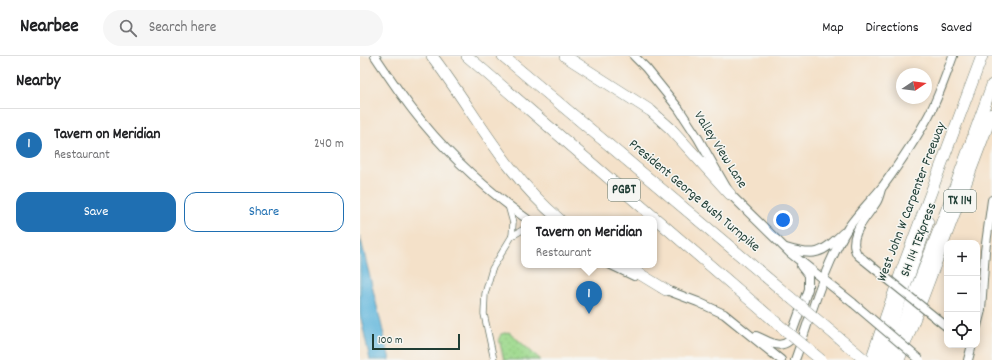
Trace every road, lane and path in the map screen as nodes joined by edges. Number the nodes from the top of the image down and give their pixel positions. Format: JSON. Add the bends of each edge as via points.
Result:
{"nodes":[{"id":1,"x":375,"y":56,"type":"edge"},
{"id":2,"x":432,"y":56,"type":"edge"},
{"id":3,"x":467,"y":56,"type":"edge"},
{"id":4,"x":503,"y":56,"type":"edge"},
{"id":5,"x":565,"y":56,"type":"edge"},
{"id":6,"x":634,"y":56,"type":"edge"},
{"id":7,"x":953,"y":56,"type":"edge"},
{"id":8,"x":982,"y":56,"type":"edge"},
{"id":9,"x":992,"y":85,"type":"edge"},
{"id":10,"x":992,"y":114,"type":"edge"},
{"id":11,"x":955,"y":131,"type":"junction"},
{"id":12,"x":882,"y":186,"type":"junction"},
{"id":13,"x":730,"y":194,"type":"junction"},
{"id":14,"x":992,"y":200,"type":"edge"},
{"id":15,"x":508,"y":205,"type":"junction"},
{"id":16,"x":523,"y":216,"type":"edge"},
{"id":17,"x":556,"y":216,"type":"edge"},
{"id":18,"x":653,"y":216,"type":"edge"},
{"id":19,"x":657,"y":220,"type":"edge"},
{"id":20,"x":848,"y":228,"type":"junction"},
{"id":21,"x":521,"y":231,"type":"edge"},
{"id":22,"x":512,"y":236,"type":"junction"},
{"id":23,"x":786,"y":249,"type":"junction"},
{"id":24,"x":985,"y":251,"type":"junction"},
{"id":25,"x":980,"y":264,"type":"edge"},
{"id":26,"x":618,"y":268,"type":"edge"},
{"id":27,"x":630,"y":268,"type":"edge"},
{"id":28,"x":823,"y":279,"type":"junction"},
{"id":29,"x":666,"y":290,"type":"junction"},
{"id":30,"x":980,"y":314,"type":"edge"},
{"id":31,"x":944,"y":325,"type":"edge"},
{"id":32,"x":748,"y":333,"type":"junction"},
{"id":33,"x":971,"y":348,"type":"edge"},
{"id":34,"x":494,"y":360,"type":"edge"},
{"id":35,"x":781,"y":360,"type":"edge"},
{"id":36,"x":795,"y":360,"type":"edge"},
{"id":37,"x":821,"y":360,"type":"edge"},
{"id":38,"x":865,"y":360,"type":"edge"},
{"id":39,"x":871,"y":360,"type":"edge"},
{"id":40,"x":879,"y":360,"type":"edge"},
{"id":41,"x":889,"y":360,"type":"edge"},
{"id":42,"x":900,"y":360,"type":"edge"},
{"id":43,"x":920,"y":360,"type":"edge"},
{"id":44,"x":968,"y":360,"type":"edge"}],
"edges":[{"from":1,"to":15,"type":"main road","via":[[411,109],[428,129],[470,172]]},
{"from":2,"to":17,"type":"highway","via":[[512,172]]},
{"from":3,"to":18,"type":"highway","number":"PGBT","bridge":true},
{"from":4,"to":38,"type":"highway","name":"President George Bush Turnpike","number":"PGBT","bridge":true},
{"from":5,"to":13,"type":"highway","via":[[651,111],[671,129]]},
{"from":6,"to":13,"type":"main road","name":"Valley View Lane","via":[[679,109]]},
{"from":7,"to":12,"type":"main road","name":"West John W Carpenter Freeway","via":[[929,114]]},
{"from":8,"to":11,"type":"highway","name":"West John W Carpenter Freeway","number":"TX 114"},
{"from":9,"to":41,"type":"highway","name":"SH 114 TEXpress"},
{"from":10,"to":42,"type":"highway","number":"TX 114"},
{"from":11,"to":39,"type":"highway","name":"West John W Carpenter Freeway","number":"TX 114","via":[[900,275]]},
{"from":11,"to":40,"type":"highway","name":"SH 114 TEXpress","via":[[956,143]]},
{"from":12,"to":20,"type":"main road","name":"West John W Carpenter Freeway"},
{"from":12,"to":31,"type":"main road","bridge":true,"via":[[878,200],[857,232],[854,243],[857,253]]},
{"from":13,"to":23,"type":"main road","name":"Valley View Lane"},
{"from":14,"to":24,"type":"main road"},
{"from":15,"to":16,"type":"main road"},
{"from":15,"to":22,"type":"street","via":[[513,223]]},
{"from":19,"to":37,"type":"highway","number":"PGBT","bridge":true},
{"from":20,"to":23,"type":"main road","via":[[819,252],[812,254]]},
{"from":20,"to":28,"type":"main road","name":"West John W Carpenter Freeway"},
{"from":21,"to":22,"type":"street"},
{"from":22,"to":34,"type":"street","via":[[492,269],[485,294],[484,314]]},
{"from":23,"to":28,"type":"main road","name":"Valley View Lane"},
{"from":23,"to":32,"type":"main road","via":[[808,275],[808,288],[789,341],[775,345]]},
{"from":24,"to":25,"type":"main road"},
{"from":24,"to":30,"type":"main road"},
{"from":26,"to":29,"type":"main road"},
{"from":27,"to":29,"type":"highway"},
{"from":28,"to":36,"type":"main road","name":"West John W Carpenter Freeway"},
{"from":28,"to":43,"type":"main road","name":"Valley View Lane","bridge":true},
{"from":29,"to":32,"type":"main road","via":[[724,314]]},
{"from":32,"to":35,"type":"main road"},
{"from":33,"to":44,"type":"main road"}]}
